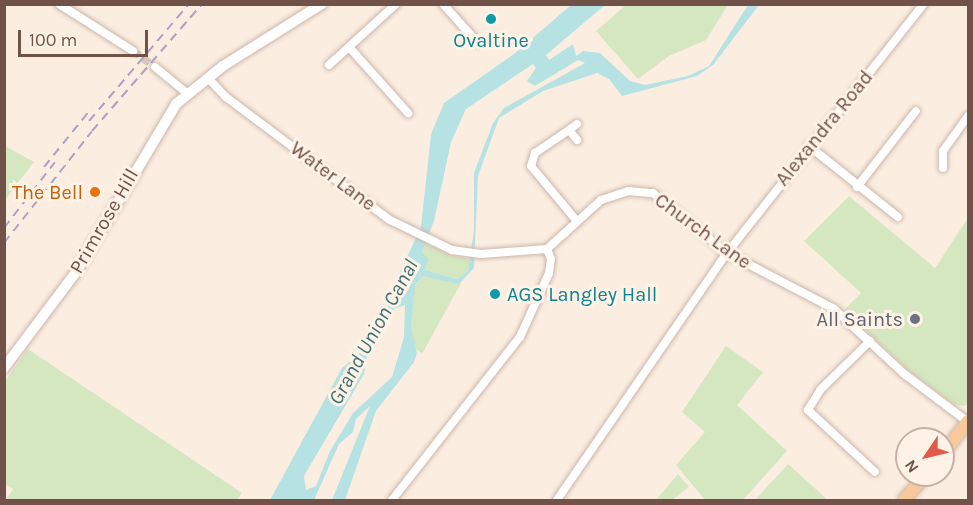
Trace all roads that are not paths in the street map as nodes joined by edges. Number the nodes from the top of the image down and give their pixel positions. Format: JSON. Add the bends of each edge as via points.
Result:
{"nodes":[{"id":1,"x":59,"y":4,"type":"edge"},
{"id":2,"x":322,"y":4,"type":"edge"},
{"id":3,"x":396,"y":4,"type":"edge"},
{"id":4,"x":443,"y":4,"type":"edge"},
{"id":5,"x":924,"y":4,"type":"edge"},
{"id":6,"x":478,"y":43,"type":"dead end"},
{"id":7,"x":349,"y":47,"type":"junction"},
{"id":8,"x":133,"y":51,"type":"tunnel mouth"},
{"id":9,"x":329,"y":65,"type":"dead end"},
{"id":10,"x":155,"y":68,"type":"tunnel mouth"},
{"id":11,"x":208,"y":78,"type":"junction"},
{"id":12,"x":188,"y":93,"type":"junction"},
{"id":13,"x":916,"y":111,"type":"dead end"},
{"id":14,"x":408,"y":114,"type":"dead end"},
{"id":15,"x":969,"y":116,"type":"edge"},
{"id":16,"x":577,"y":124,"type":"dead end"},
{"id":17,"x":569,"y":130,"type":"junction"},
{"id":18,"x":577,"y":140,"type":"dead end"},
{"id":19,"x":809,"y":146,"type":"junction"},
{"id":20,"x":944,"y":168,"type":"dead end"},
{"id":21,"x":857,"y":187,"type":"junction"},
{"id":22,"x":898,"y":217,"type":"dead end"},
{"id":23,"x":576,"y":220,"type":"junction"},
{"id":24,"x":547,"y":249,"type":"junction"},
{"id":25,"x":727,"y":253,"type":"junction"},
{"id":26,"x":870,"y":342,"type":"junction"},
{"id":27,"x":4,"y":368,"type":"edge"},
{"id":28,"x":968,"y":421,"type":"edge"},
{"id":29,"x":955,"y":438,"type":"edge"},
{"id":30,"x":875,"y":472,"type":"dead end"},
{"id":31,"x":916,"y":487,"type":"edge"},
{"id":32,"x":392,"y":501,"type":"edge"},
{"id":33,"x":557,"y":501,"type":"edge"},
{"id":34,"x":904,"y":501,"type":"edge"}],
"edges":[{"from":1,"to":8,"type":"street"},
{"from":2,"to":11,"type":"street","name":"Primrose Hill","via":[[266,36]]},
{"from":3,"to":7,"type":"street"},
{"from":4,"to":6,"type":"street"},
{"from":5,"to":19,"type":"street","name":"Alexandra Road"},
{"from":7,"to":9,"type":"street"},
{"from":7,"to":14,"type":"street"},
{"from":10,"to":12,"type":"street"},
{"from":11,"to":12,"type":"street","name":"Primrose Hill"},
{"from":11,"to":24,"type":"street","name":"Water Lane","via":[[226,97],[411,232],[432,243],[481,254]]},
{"from":12,"to":27,"type":"street","name":"Primrose Hill","via":[[157,130],[76,272]]},
{"from":13,"to":21,"type":"street"},
{"from":15,"to":20,"type":"street","via":[[943,151]]},
{"from":16,"to":17,"type":"street"},
{"from":17,"to":18,"type":"street"},
{"from":17,"to":23,"type":"street","via":[[536,153],[531,166]]},
{"from":19,"to":21,"type":"street"},
{"from":19,"to":25,"type":"street","name":"Alexandra Road"},
{"from":21,"to":22,"type":"street"},
{"from":23,"to":24,"type":"street","name":"Church Lane"},
{"from":23,"to":25,"type":"street","name":"Church Lane","via":[[614,194],[641,190],[662,199]]},
{"from":24,"to":32,"type":"street","via":[[551,259],[549,273],[520,338]]},
{"from":25,"to":26,"type":"street","name":"Church Lane","via":[[834,309]]},
{"from":25,"to":33,"type":"street","name":"Alexandra Road"},
{"from":26,"to":28,"type":"street","name":"Church Lane","via":[[903,373]]},
{"from":26,"to":30,"type":"street","via":[[821,389],[808,410]]},
{"from":28,"to":29,"type":"main road"},
{"from":31,"to":34,"type":"main road"}]}
